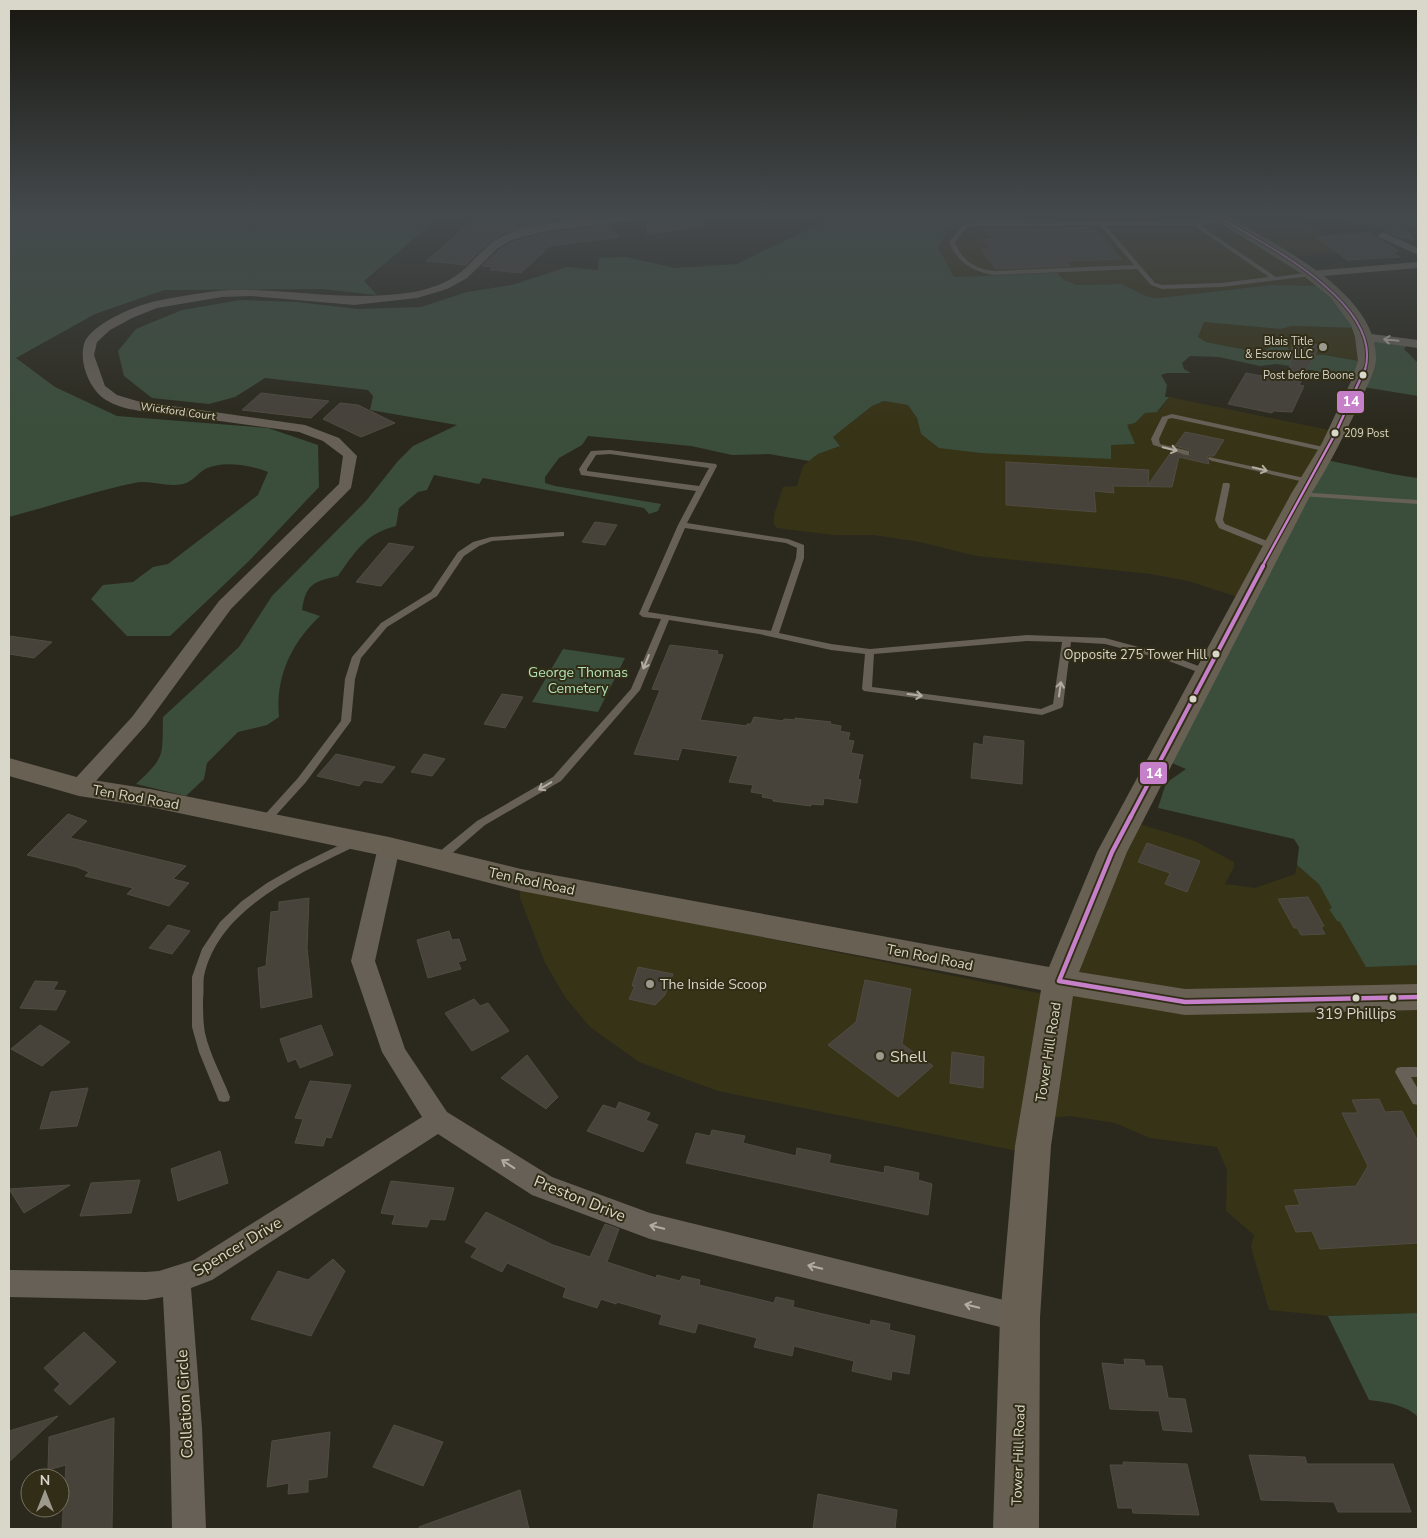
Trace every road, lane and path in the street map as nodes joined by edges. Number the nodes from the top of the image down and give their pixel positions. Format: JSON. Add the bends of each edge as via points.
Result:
{"nodes":[{"id":1,"x":445,"y":286,"type":"edge"},
{"id":2,"x":1158,"y":286,"type":"edge"},
{"id":3,"x":1198,"y":286,"type":"edge"},
{"id":4,"x":1326,"y":286,"type":"edge"},
{"id":5,"x":1364,"y":337,"type":"junction"},
{"id":6,"x":1418,"y":344,"type":"edge"},
{"id":7,"x":1328,"y":450,"type":"junction"},
{"id":8,"x":1186,"y":453,"type":"dead end"},
{"id":9,"x":1212,"y":459,"type":"dead end"},
{"id":10,"x":1226,"y":485,"type":"dead end"},
{"id":11,"x":1305,"y":488,"type":"junction"},
{"id":12,"x":701,"y":489,"type":"junction"},
{"id":13,"x":1418,"y":502,"type":"edge"},
{"id":14,"x":682,"y":525,"type":"junction"},
{"id":15,"x":560,"y":534,"type":"dead end"},
{"id":16,"x":1274,"y":547,"type":"junction"},
{"id":17,"x":666,"y":617,"type":"junction"},
{"id":18,"x":774,"y":634,"type":"junction"},
{"id":19,"x":1067,"y":639,"type":"junction"},
{"id":20,"x":870,"y":652,"type":"junction"},
{"id":21,"x":1206,"y":672,"type":"junction"},
{"id":22,"x":9,"y":767,"type":"edge"},
{"id":23,"x":79,"y":787,"type":"junction"},
{"id":24,"x":264,"y":822,"type":"junction"},
{"id":25,"x":354,"y":842,"type":"junction"},
{"id":26,"x":388,"y":847,"type":"junction"},
{"id":27,"x":438,"y":860,"type":"junction"},
{"id":28,"x":1058,"y":981,"type":"junction"},
{"id":29,"x":1418,"y":997,"type":"edge"},
{"id":30,"x":1418,"y":1072,"type":"edge"},
{"id":31,"x":224,"y":1096,"type":"dead end"},
{"id":32,"x":1418,"y":1100,"type":"edge"},
{"id":33,"x":438,"y":1120,"type":"junction"},
{"id":34,"x":176,"y":1280,"type":"junction"},
{"id":35,"x":9,"y":1284,"type":"edge"},
{"id":36,"x":1020,"y":1318,"type":"junction"},
{"id":37,"x":189,"y":1529,"type":"edge"},
{"id":38,"x":1016,"y":1529,"type":"edge"}],
"edges":[{"from":1,"to":23,"type":"street","name":"Wickford Court","via":[[417,295],[354,301],[251,293],[195,297],[128,314],[106,326],[92,341],[88,355],[99,388],[112,398],[135,405],[300,428],[324,434],[342,444],[350,456],[346,485],[225,605],[140,721]]},
{"from":2,"to":3,"type":"lane"},
{"from":4,"to":5,"type":"main road","name":"Tower Hill Road","via":[[1337,295],[1359,324]]},
{"from":6,"to":5,"type":"street","one_way":true},
{"from":5,"to":7,"type":"main road","name":"Tower Hill Road","via":[[1368,361]]},
{"from":7,"to":8,"type":"lane","one_way":true,"via":[[1165,417],[1155,442],[1163,448]]},
{"from":7,"to":11,"type":"main road","name":"Tower Hill Road"},
{"from":9,"to":11,"type":"lane","one_way":true},
{"from":10,"to":16,"type":"lane","via":[[1219,520],[1222,526]]},
{"from":11,"to":13,"type":"lane"},
{"from":11,"to":16,"type":"main road","name":"Tower Hill Road"},
{"from":12,"to":12,"type":"lane","via":[[584,474],[583,469],[594,453],[610,452],[713,466]]},
{"from":12,"to":14,"type":"lane"},
{"from":14,"to":17,"type":"lane","via":[[644,614]]},
{"from":14,"to":18,"type":"lane","via":[[788,541],[801,547]]},
{"from":15,"to":24,"type":"lane","via":[[491,538],[476,544],[461,554],[434,594],[384,625],[371,637],[357,657],[350,679],[346,721],[302,780]]},
{"from":16,"to":21,"type":"main road","name":"Tower Hill Road"},
{"from":17,"to":18,"type":"lane"},
{"from":17,"to":27,"type":"lane","one_way":true,"via":[[635,690],[557,779],[481,823]]},
{"from":18,"to":20,"type":"lane"},
{"from":19,"to":20,"type":"lane","via":[[992,641]]},
{"from":20,"to":19,"type":"lane","one_way":true,"via":[[866,689],[1042,712],[1058,706]]},
{"from":19,"to":21,"type":"lane","via":[[1105,642],[1169,658]]},
{"from":21,"to":28,"type":"main road","name":"Tower Hill Road","via":[[1112,852]]},
{"from":22,"to":23,"type":"main road","name":"Ten Rod Road"},
{"from":23,"to":24,"type":"main road","name":"Ten Rod Road"},
{"from":24,"to":25,"type":"main road","name":"Ten Rod Road"},
{"from":25,"to":26,"type":"main road","name":"Ten Rod Road"},
{"from":25,"to":31,"type":"lane","via":[[246,903],[230,917],[209,945],[196,985],[199,1036]]},
{"from":26,"to":27,"type":"main road","name":"Ten Rod Road"},
{"from":26,"to":33,"type":"street","name":"Preston Drive","via":[[363,961],[394,1052]]},
{"from":27,"to":28,"type":"main road","name":"Ten Rod Road","via":[[521,880]]},
{"from":28,"to":29,"type":"main road","name":"Ten Rod Road","via":[[1185,1002]]},
{"from":28,"to":36,"type":"main road","name":"Tower Hill Road","via":[[1033,1146]]},
{"from":30,"to":32,"type":"lane","via":[[1401,1072]]},
{"from":33,"to":34,"type":"street","name":"Spencer Drive","via":[[202,1271]]},
{"from":36,"to":33,"type":"street","name":"Preston Drive","one_way":true,"via":[[650,1226],[542,1186]]},
{"from":34,"to":35,"type":"street","name":"Spencer Drive","via":[[146,1286]]},
{"from":34,"to":37,"type":"street","name":"Collation Circle"},
{"from":36,"to":38,"type":"main road","name":"Tower Hill Road"}]}
